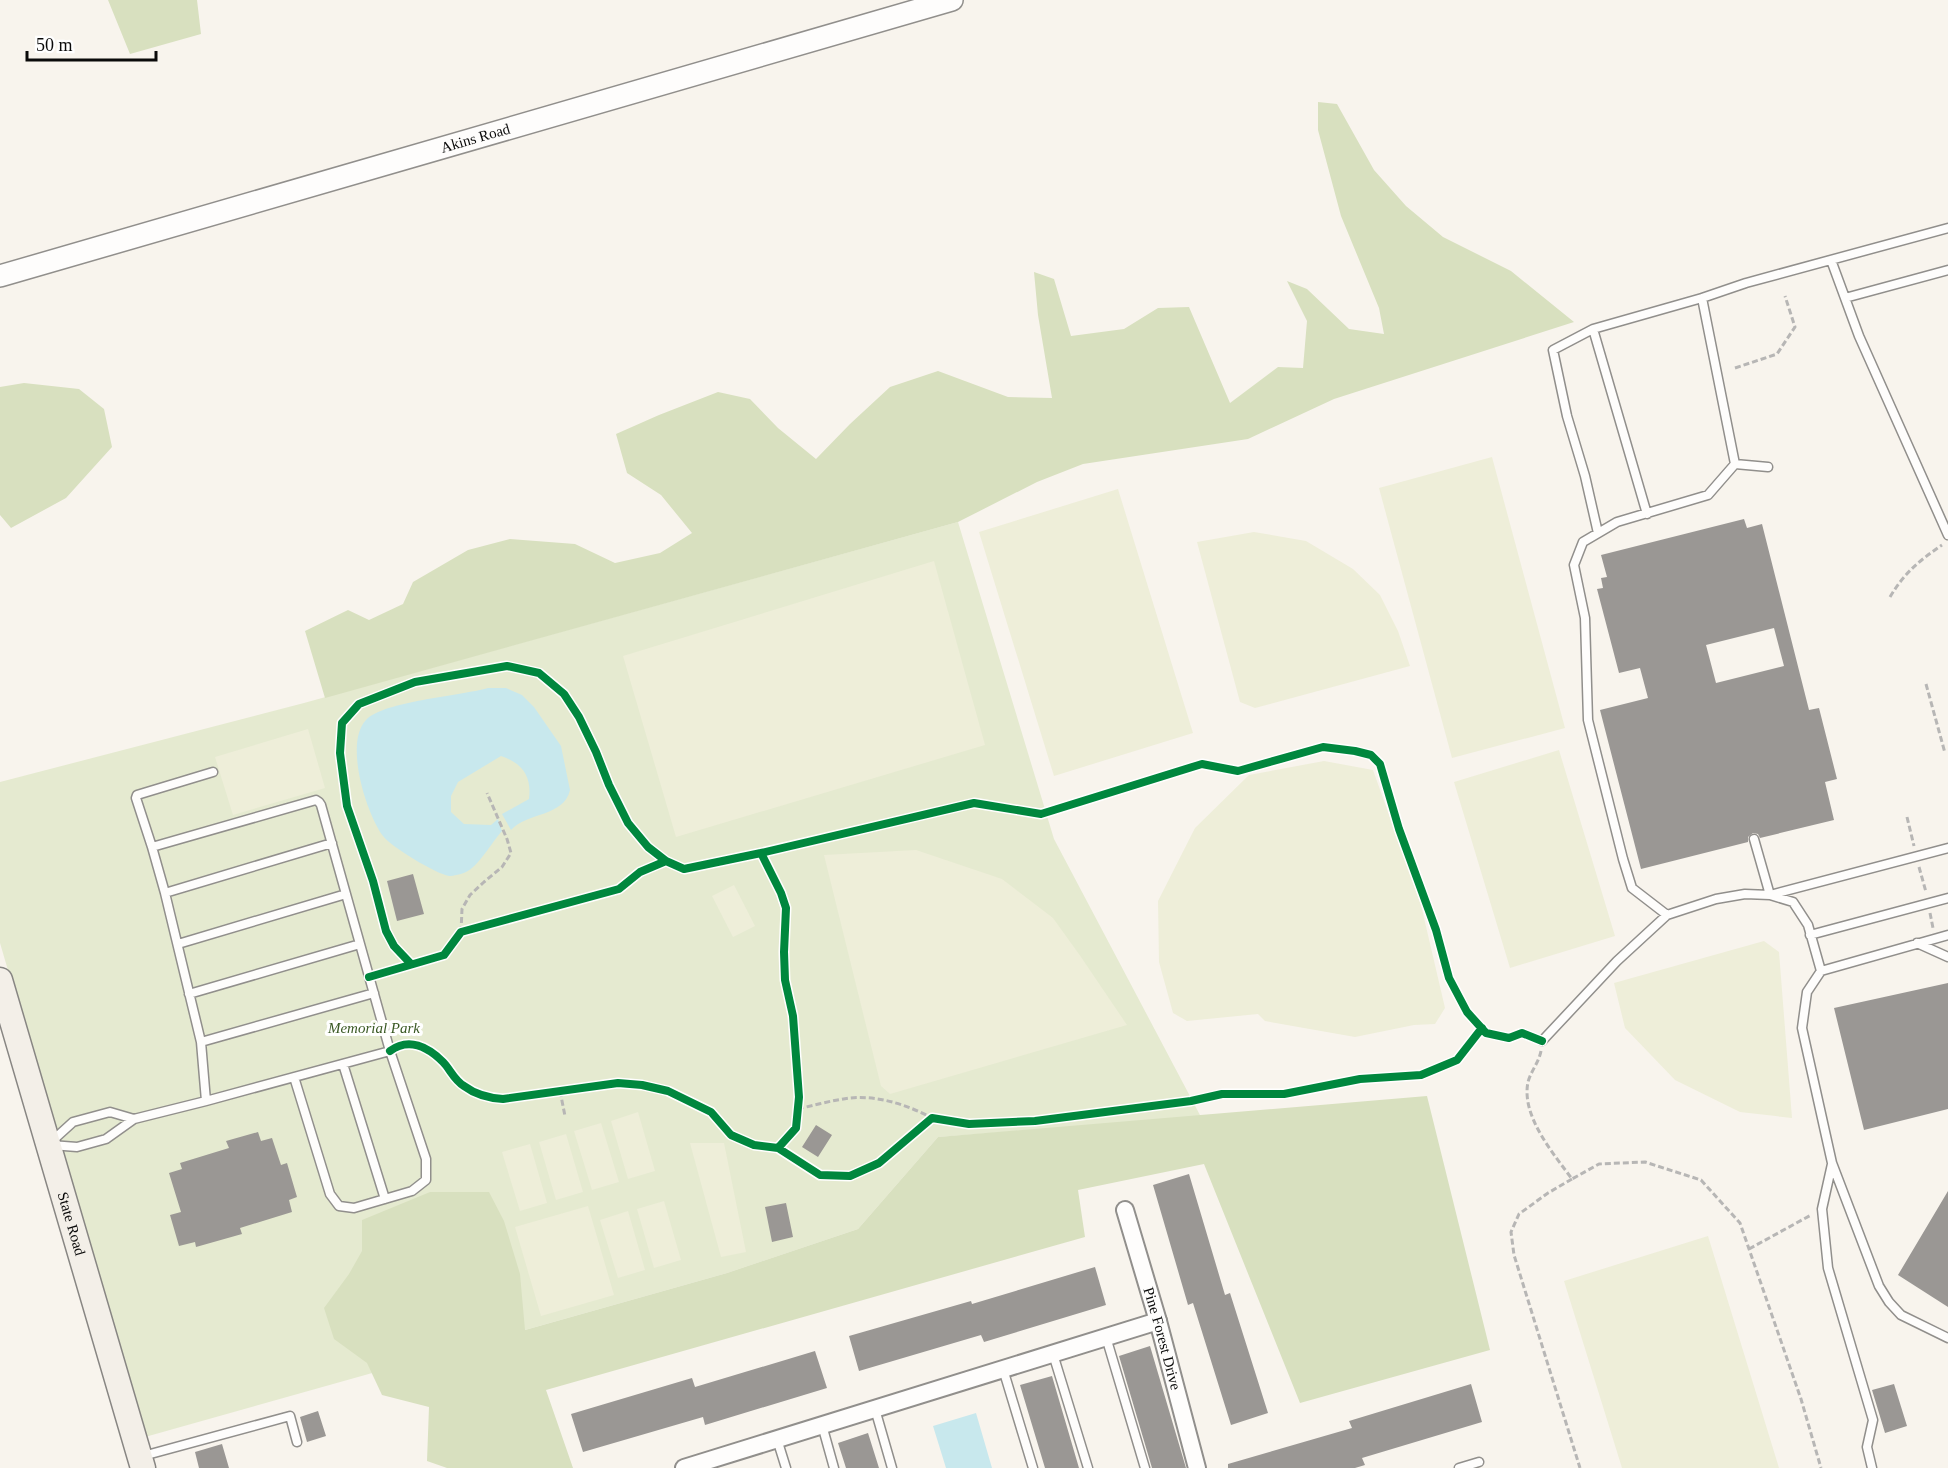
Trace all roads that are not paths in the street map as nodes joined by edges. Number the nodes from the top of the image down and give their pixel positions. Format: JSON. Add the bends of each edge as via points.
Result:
{"nodes":[{"id":1,"x":952,"y":0,"type":"edge"},
{"id":2,"x":1948,"y":228,"type":"edge"},
{"id":3,"x":1831,"y":260,"type":"junction"},
{"id":4,"x":1948,"y":270,"type":"edge"},
{"id":5,"x":0,"y":276,"type":"edge"},
{"id":6,"x":1702,"y":298,"type":"junction"},
{"id":7,"x":1845,"y":298,"type":"junction"},
{"id":8,"x":1593,"y":329,"type":"junction"},
{"id":9,"x":1735,"y":464,"type":"junction"},
{"id":10,"x":1768,"y":467,"type":"dead end"},
{"id":11,"x":1647,"y":514,"type":"junction"},
{"id":12,"x":1598,"y":533,"type":"junction"},
{"id":13,"x":1948,"y":535,"type":"edge"},
{"id":14,"x":213,"y":772,"type":"dead end"},
{"id":15,"x":1754,"y":839,"type":"dead end"},
{"id":16,"x":332,"y":843,"type":"junction"},
{"id":17,"x":152,"y":847,"type":"junction"},
{"id":18,"x":1948,"y":848,"type":"edge"},
{"id":19,"x":165,"y":893,"type":"junction"},
{"id":20,"x":346,"y":894,"type":"junction"},
{"id":21,"x":1770,"y":895,"type":"junction"},
{"id":22,"x":1948,"y":898,"type":"edge"},
{"id":23,"x":1667,"y":915,"type":"junction"},
{"id":24,"x":1810,"y":935,"type":"junction"},
{"id":25,"x":1948,"y":935,"type":"edge"},
{"id":26,"x":1917,"y":943,"type":"junction"},
{"id":27,"x":178,"y":944,"type":"junction"},
{"id":28,"x":360,"y":944,"type":"junction"},
{"id":29,"x":1948,"y":957,"type":"edge"},
{"id":30,"x":1821,"y":971,"type":"junction"},
{"id":31,"x":0,"y":980,"type":"edge"},
{"id":32,"x":374,"y":993,"type":"junction"},
{"id":33,"x":189,"y":994,"type":"junction"},
{"id":34,"x":1542,"y":1041,"type":"road end"},
{"id":35,"x":201,"y":1042,"type":"junction"},
{"id":36,"x":390,"y":1051,"type":"junction"},
{"id":37,"x":343,"y":1064,"type":"junction"},
{"id":38,"x":294,"y":1077,"type":"junction"},
{"id":39,"x":206,"y":1101,"type":"junction"},
{"id":40,"x":134,"y":1119,"type":"junction"},
{"id":41,"x":49,"y":1145,"type":"junction"},
{"id":42,"x":1832,"y":1163,"type":"junction"},
{"id":43,"x":385,"y":1199,"type":"junction"},
{"id":44,"x":1125,"y":1210,"type":"dead end"},
{"id":45,"x":1158,"y":1321,"type":"junction"},
{"id":46,"x":1106,"y":1337,"type":"junction"},
{"id":47,"x":1948,"y":1338,"type":"edge"},
{"id":48,"x":1053,"y":1354,"type":"junction"},
{"id":49,"x":1003,"y":1369,"type":"junction"},
{"id":50,"x":875,"y":1409,"type":"junction"},
{"id":51,"x":822,"y":1425,"type":"junction"},
{"id":52,"x":777,"y":1439,"type":"junction"},
{"id":53,"x":297,"y":1442,"type":"dead end"},
{"id":54,"x":1479,"y":1462,"type":"dead end"},
{"id":55,"x":142,"y":1463,"type":"edge"},
{"id":56,"x":684,"y":1468,"type":"edge"},
{"id":57,"x":786,"y":1468,"type":"edge"},
{"id":58,"x":834,"y":1468,"type":"edge"},
{"id":59,"x":892,"y":1468,"type":"edge"},
{"id":60,"x":1033,"y":1468,"type":"edge"},
{"id":61,"x":1088,"y":1468,"type":"edge"},
{"id":62,"x":1145,"y":1468,"type":"edge"},
{"id":63,"x":1197,"y":1468,"type":"edge"},
{"id":64,"x":1459,"y":1468,"type":"edge"},
{"id":65,"x":1872,"y":1468,"type":"edge"}],
"edges":[{"from":1,"to":5,"type":"street","name":"Akins Road"},
{"from":2,"to":3,"type":"lane"},
{"from":3,"to":6,"type":"lane"},
{"from":3,"to":7,"type":"lane"},
{"from":4,"to":7,"type":"lane"},
{"from":6,"to":8,"type":"lane"},
{"from":6,"to":9,"type":"lane"},
{"from":7,"to":13,"type":"lane"},
{"from":8,"to":11,"type":"lane"},
{"from":8,"to":12,"type":"lane","via":[[1553,350]]},
{"from":9,"to":10,"type":"lane"},
{"from":9,"to":11,"type":"lane","via":[[1708,495]]},
{"from":11,"to":12,"type":"lane","via":[[1617,522]]},
{"from":12,"to":23,"type":"lane","via":[[1583,542],[1574,565],[1585,618],[1588,720],[1632,888]]},
{"from":14,"to":17,"type":"lane","via":[[137,795]]},
{"from":15,"to":21,"type":"lane"},
{"from":16,"to":17,"type":"lane","via":[[316,800]]},
{"from":16,"to":19,"type":"lane"},
{"from":16,"to":20,"type":"lane"},
{"from":17,"to":19,"type":"lane"},
{"from":18,"to":21,"type":"lane"},
{"from":19,"to":27,"type":"lane"},
{"from":20,"to":27,"type":"lane"},
{"from":20,"to":28,"type":"lane"},
{"from":21,"to":23,"type":"lane","via":[[1735,895]]},
{"from":21,"to":24,"type":"lane","via":[[1793,902]]},
{"from":22,"to":24,"type":"lane"},
{"from":23,"to":34,"type":"lane","via":[[1617,961]]},
{"from":24,"to":30,"type":"lane"},
{"from":25,"to":26,"type":"lane"},
{"from":26,"to":29,"type":"lane"},
{"from":26,"to":30,"type":"lane"},
{"from":27,"to":33,"type":"lane"},
{"from":28,"to":32,"type":"lane"},
{"from":28,"to":33,"type":"lane"},
{"from":30,"to":42,"type":"lane","via":[[1807,992],[1802,1028]]},
{"from":31,"to":41,"type":"main road","name":"State Road"},
{"from":32,"to":35,"type":"lane"},
{"from":32,"to":36,"type":"lane"},
{"from":33,"to":35,"type":"lane"},
{"from":35,"to":39,"type":"lane"},
{"from":36,"to":37,"type":"lane"},
{"from":36,"to":43,"type":"lane","via":[[426,1159],[426,1180],[412,1191]]},
{"from":37,"to":38,"type":"lane"},
{"from":37,"to":43,"type":"lane"},
{"from":38,"to":39,"type":"lane"},
{"from":38,"to":43,"type":"lane","via":[[330,1194],[339,1206],[354,1208]]},
{"from":39,"to":40,"type":"lane"},
{"from":40,"to":41,"type":"lane","via":[[106,1139],[77,1147]]},
{"from":40,"to":41,"type":"lane","via":[[111,1112],[73,1122]]},
{"from":41,"to":55,"type":"main road","name":"State Road"},
{"from":42,"to":47,"type":"lane","via":[[1879,1286],[1889,1302],[1901,1315]]},
{"from":42,"to":65,"type":"lane","via":[[1822,1209],[1828,1268],[1873,1420],[1866,1447]]},
{"from":44,"to":45,"type":"street","name":"Pine Forest Drive"},
{"from":45,"to":46,"type":"street"},
{"from":45,"to":63,"type":"street","name":"Pine Forest Drive"},
{"from":46,"to":48,"type":"street"},
{"from":46,"to":62,"type":"lane"},
{"from":48,"to":49,"type":"street"},
{"from":48,"to":61,"type":"lane"},
{"from":49,"to":50,"type":"street"},
{"from":49,"to":60,"type":"lane"},
{"from":50,"to":51,"type":"street"},
{"from":50,"to":59,"type":"lane"},
{"from":51,"to":52,"type":"street"},
{"from":51,"to":58,"type":"lane"},
{"from":52,"to":56,"type":"street","via":[[724,1459]]},
{"from":52,"to":57,"type":"lane"},
{"from":53,"to":55,"type":"lane","via":[[290,1416]]},
{"from":54,"to":64,"type":"lane"}]}
